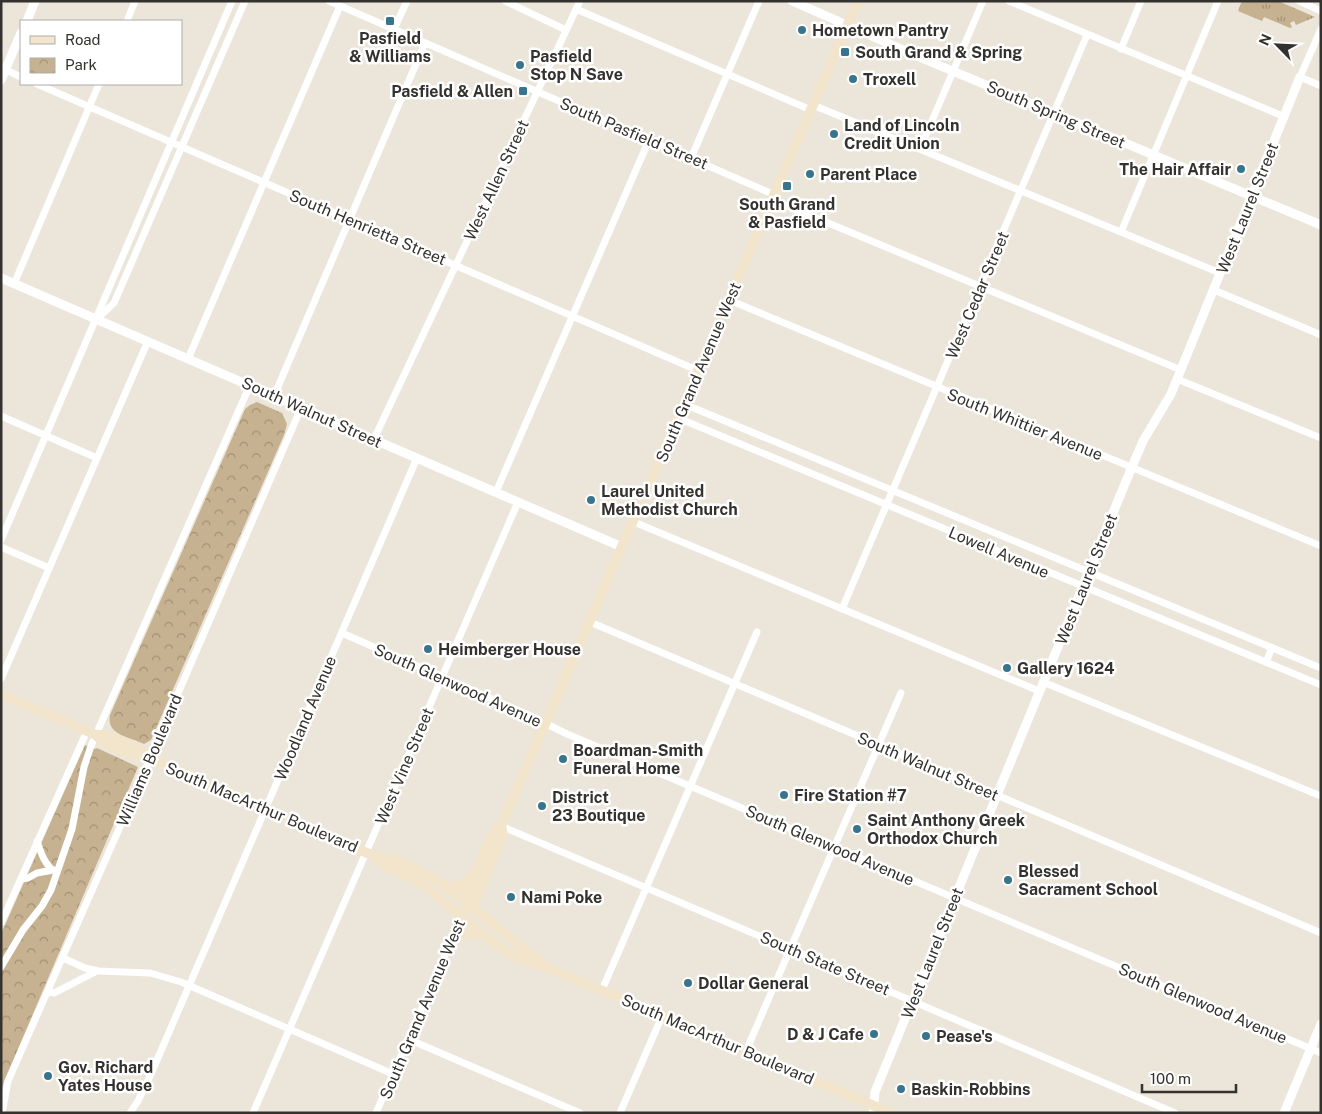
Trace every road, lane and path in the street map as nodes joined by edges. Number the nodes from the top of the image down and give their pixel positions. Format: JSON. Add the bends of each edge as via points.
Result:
{"nodes":[{"id":1,"x":35,"y":1,"type":"edge"},
{"id":2,"x":136,"y":1,"type":"edge"},
{"id":3,"x":232,"y":1,"type":"edge"},
{"id":4,"x":245,"y":1,"type":"edge"},
{"id":5,"x":329,"y":1,"type":"edge"},
{"id":6,"x":407,"y":1,"type":"edge"},
{"id":7,"x":505,"y":1,"type":"edge"},
{"id":8,"x":580,"y":1,"type":"edge"},
{"id":9,"x":759,"y":1,"type":"edge"},
{"id":10,"x":792,"y":1,"type":"edge"},
{"id":11,"x":858,"y":1,"type":"edge"},
{"id":12,"x":983,"y":1,"type":"edge"},
{"id":13,"x":1009,"y":1,"type":"edge"},
{"id":14,"x":1141,"y":1,"type":"edge"},
{"id":15,"x":1218,"y":1,"type":"edge"},
{"id":16,"x":1299,"y":1,"type":"edge"},
{"id":17,"x":340,"y":6,"type":"junction"},
{"id":18,"x":576,"y":9,"type":"junction"},
{"id":19,"x":1321,"y":11,"type":"edge"},
{"id":20,"x":26,"y":20,"type":"edge"},
{"id":21,"x":127,"y":20,"type":"edge"},
{"id":22,"x":848,"y":26,"type":"junction"},
{"id":23,"x":394,"y":30,"type":"junction"},
{"id":24,"x":566,"y":30,"type":"junction"},
{"id":25,"x":1321,"y":30,"type":"edge"},
{"id":26,"x":20,"y":35,"type":"edge"},
{"id":27,"x":1087,"y":35,"type":"junction"},
{"id":28,"x":425,"y":42,"type":"junction"},
{"id":29,"x":1121,"y":49,"type":"junction"},
{"id":30,"x":6,"y":70,"type":"junction"},
{"id":31,"x":953,"y":72,"type":"junction"},
{"id":32,"x":727,"y":74,"type":"junction"},
{"id":33,"x":1186,"y":76,"type":"junction"},
{"id":34,"x":20,"y":77,"type":"edge"},
{"id":35,"x":1300,"y":78,"type":"junction"},
{"id":36,"x":1,"y":80,"type":"edge"},
{"id":37,"x":39,"y":85,"type":"edge"},
{"id":38,"x":99,"y":85,"type":"edge"},
{"id":39,"x":1321,"y":86,"type":"edge"},
{"id":40,"x":538,"y":92,"type":"junction"},
{"id":41,"x":89,"y":106,"type":"junction"},
{"id":42,"x":812,"y":108,"type":"junction"},
{"id":43,"x":1054,"y":114,"type":"junction"},
{"id":44,"x":1284,"y":117,"type":"junction"},
{"id":45,"x":649,"y":140,"type":"junction"},
{"id":46,"x":172,"y":143,"type":"junction"},
{"id":47,"x":182,"y":148,"type":"junction"},
{"id":48,"x":920,"y":149,"type":"junction"},
{"id":49,"x":1153,"y":154,"type":"junction"},
{"id":50,"x":692,"y":158,"type":"junction"},
{"id":51,"x":264,"y":183,"type":"junction"},
{"id":52,"x":1021,"y":191,"type":"junction"},
{"id":53,"x":1252,"y":196,"type":"junction"},
{"id":54,"x":774,"y":197,"type":"junction"},
{"id":55,"x":349,"y":219,"type":"junction"},
{"id":56,"x":1321,"y":225,"type":"edge"},
{"id":57,"x":1121,"y":232,"type":"junction"},
{"id":58,"x":456,"y":265,"type":"junction"},
{"id":59,"x":1220,"y":273,"type":"junction"},
{"id":60,"x":1,"y":278,"type":"edge"},
{"id":61,"x":14,"y":284,"type":"junction"},
{"id":62,"x":980,"y":286,"type":"junction"},
{"id":63,"x":1214,"y":290,"type":"junction"},
{"id":64,"x":729,"y":300,"type":"junction"},
{"id":65,"x":573,"y":316,"type":"junction"},
{"id":66,"x":97,"y":319,"type":"junction"},
{"id":67,"x":1321,"y":335,"type":"edge"},
{"id":68,"x":148,"y":341,"type":"junction"},
{"id":69,"x":188,"y":359,"type":"junction"},
{"id":70,"x":1181,"y":370,"type":"junction"},
{"id":71,"x":699,"y":371,"type":"junction"},
{"id":72,"x":1177,"y":379,"type":"junction"},
{"id":73,"x":250,"y":385,"type":"junction"},
{"id":74,"x":937,"y":388,"type":"junction"},
{"id":75,"x":274,"y":396,"type":"junction"},
{"id":76,"x":684,"y":404,"type":"junction"},
{"id":77,"x":301,"y":408,"type":"junction"},
{"id":78,"x":1,"y":416,"type":"edge"},
{"id":79,"x":678,"y":418,"type":"junction"},
{"id":80,"x":47,"y":436,"type":"junction"},
{"id":81,"x":1321,"y":438,"type":"edge"},
{"id":82,"x":374,"y":439,"type":"junction"},
{"id":83,"x":97,"y":458,"type":"junction"},
{"id":84,"x":417,"y":458,"type":"junction"},
{"id":85,"x":1131,"y":468,"type":"junction"},
{"id":86,"x":892,"y":491,"type":"junction"},
{"id":87,"x":496,"y":492,"type":"junction"},
{"id":88,"x":518,"y":502,"type":"junction"},
{"id":89,"x":886,"y":504,"type":"junction"},
{"id":90,"x":634,"y":522,"type":"junction"},
{"id":91,"x":1,"y":540,"type":"edge"},
{"id":92,"x":1321,"y":546,"type":"edge"},
{"id":93,"x":1,"y":547,"type":"edge"},
{"id":94,"x":622,"y":547,"type":"junction"},
{"id":95,"x":49,"y":568,"type":"junction"},
{"id":96,"x":1088,"y":572,"type":"junction"},
{"id":97,"x":1082,"y":586,"type":"junction"},
{"id":98,"x":842,"y":609,"type":"junction"},
{"id":99,"x":590,"y":622,"type":"junction"},
{"id":100,"x":757,"y":632,"type":"dead end"},
{"id":101,"x":342,"y":633,"type":"junction"},
{"id":102,"x":1272,"y":648,"type":"junction"},
{"id":103,"x":1266,"y":662,"type":"junction"},
{"id":104,"x":1321,"y":668,"type":"edge"},
{"id":105,"x":443,"y":678,"type":"junction"},
{"id":106,"x":1,"y":679,"type":"edge"},
{"id":107,"x":735,"y":683,"type":"junction"},
{"id":108,"x":1321,"y":685,"type":"edge"},
{"id":109,"x":1041,"y":686,"type":"junction"},
{"id":110,"x":902,"y":693,"type":"dead end"},
{"id":111,"x":1,"y":694,"type":"edge"},
{"id":112,"x":546,"y":724,"type":"junction"},
{"id":113,"x":92,"y":733,"type":"junction"},
{"id":114,"x":879,"y":745,"type":"junction"},
{"id":115,"x":150,"y":758,"type":"junction"},
{"id":116,"x":690,"y":786,"type":"junction"},
{"id":117,"x":997,"y":795,"type":"junction"},
{"id":118,"x":1321,"y":796,"type":"edge"},
{"id":119,"x":266,"y":809,"type":"junction"},
{"id":120,"x":501,"y":826,"type":"junction"},
{"id":121,"x":38,"y":841,"type":"junction"},
{"id":122,"x":834,"y":847,"type":"junction"},
{"id":123,"x":370,"y":854,"type":"junction"},
{"id":124,"x":478,"y":867,"type":"junction"},
{"id":125,"x":55,"y":871,"type":"junction"},
{"id":126,"x":21,"y":879,"type":"junction"},
{"id":127,"x":441,"y":885,"type":"junction"},
{"id":128,"x":646,"y":887,"type":"junction"},
{"id":129,"x":954,"y":897,"type":"junction"},
{"id":130,"x":467,"y":905,"type":"junction"},
{"id":131,"x":462,"y":916,"type":"junction"},
{"id":132,"x":1,"y":923,"type":"edge"},
{"id":133,"x":1321,"y":933,"type":"edge"},
{"id":134,"x":485,"y":935,"type":"junction"},
{"id":135,"x":450,"y":942,"type":"junction"},
{"id":136,"x":789,"y":948,"type":"junction"},
{"id":137,"x":63,"y":958,"type":"junction"},
{"id":138,"x":544,"y":966,"type":"junction"},
{"id":139,"x":1,"y":968,"type":"edge"},
{"id":140,"x":98,"y":970,"type":"junction"},
{"id":141,"x":189,"y":985,"type":"junction"},
{"id":142,"x":602,"y":990,"type":"junction"},
{"id":143,"x":48,"y":992,"type":"junction"},
{"id":144,"x":912,"y":1000,"type":"junction"},
{"id":145,"x":662,"y":1016,"type":"junction"},
{"id":146,"x":1321,"y":1024,"type":"edge"},
{"id":147,"x":290,"y":1029,"type":"junction"},
{"id":148,"x":408,"y":1039,"type":"junction"},
{"id":149,"x":1310,"y":1049,"type":"junction"},
{"id":150,"x":746,"y":1051,"type":"junction"},
{"id":151,"x":1321,"y":1053,"type":"edge"},
{"id":152,"x":393,"y":1074,"type":"junction"},
{"id":153,"x":873,"y":1109,"type":"edge"},
{"id":154,"x":2,"y":1113,"type":"edge"},
{"id":155,"x":130,"y":1113,"type":"edge"},
{"id":156,"x":253,"y":1113,"type":"edge"},
{"id":157,"x":376,"y":1113,"type":"edge"},
{"id":158,"x":580,"y":1113,"type":"edge"},
{"id":159,"x":620,"y":1113,"type":"edge"},
{"id":160,"x":891,"y":1113,"type":"edge"},
{"id":161,"x":1176,"y":1113,"type":"edge"},
{"id":162,"x":1284,"y":1113,"type":"edge"}],
"edges":[{"from":1,"to":20,"type":"street"},
{"from":2,"to":21,"type":"street"},
{"from":3,"to":46,"type":"street"},
{"from":4,"to":47,"type":"street"},
{"from":5,"to":17,"type":"street","name":"South Pasfield Street"},
{"from":6,"to":23,"type":"street"},
{"from":7,"to":24,"type":"street"},
{"from":8,"to":18,"type":"street","name":"West Allen Street"},
{"from":9,"to":32,"type":"street"},
{"from":10,"to":22,"type":"street","name":"South Spring Street"},
{"from":11,"to":22,"type":"main road","name":"South Grand Avenue West"},
{"from":12,"to":31,"type":"street"},
{"from":13,"to":27,"type":"street"},
{"from":14,"to":29,"type":"street"},
{"from":15,"to":33,"type":"street"},
{"from":16,"to":19,"type":"street"},
{"from":17,"to":23,"type":"street","name":"South Pasfield Street"},
{"from":17,"to":51,"type":"street"},
{"from":18,"to":24,"type":"street","name":"West Allen Street"},
{"from":18,"to":32,"type":"street"},
{"from":22,"to":31,"type":"street","name":"South Spring Street"},
{"from":22,"to":42,"type":"main road","name":"South Grand Avenue West"},
{"from":23,"to":28,"type":"street","name":"South Pasfield Street"},
{"from":24,"to":40,"type":"street","name":"West Allen Street"},
{"from":25,"to":35,"type":"street"},
{"from":26,"to":30,"type":"street"},
{"from":27,"to":29,"type":"street"},
{"from":27,"to":43,"type":"street","name":"West Cedar Street"},
{"from":28,"to":40,"type":"street","name":"South Pasfield Street"},
{"from":28,"to":55,"type":"street"},
{"from":29,"to":33,"type":"street"},
{"from":30,"to":34,"type":"street"},
{"from":30,"to":36,"type":"street"},
{"from":31,"to":43,"type":"street","name":"South Spring Street"},
{"from":31,"to":48,"type":"street"},
{"from":32,"to":42,"type":"street"},
{"from":32,"to":50,"type":"street"},
{"from":33,"to":44,"type":"street"},
{"from":33,"to":49,"type":"street"},
{"from":35,"to":39,"type":"street"},
{"from":35,"to":44,"type":"street","name":"West Laurel Street"},
{"from":37,"to":41,"type":"street","name":"South Henrietta Street"},
{"from":38,"to":41,"type":"street"},
{"from":40,"to":45,"type":"street","name":"South Pasfield Street"},
{"from":40,"to":58,"type":"street","name":"West Allen Street"},
{"from":41,"to":46,"type":"street","name":"South Henrietta Street"},
{"from":41,"to":61,"type":"street"},
{"from":42,"to":48,"type":"street"},
{"from":42,"to":54,"type":"main road","name":"South Grand Avenue West"},
{"from":43,"to":49,"type":"street","name":"South Spring Street"},
{"from":43,"to":52,"type":"street","name":"West Cedar Street"},
{"from":44,"to":53,"type":"street","name":"West Laurel Street"},
{"from":45,"to":50,"type":"street","name":"South Pasfield Street"},
{"from":45,"to":65,"type":"street"},
{"from":46,"to":47,"type":"street","name":"South Henrietta Street"},
{"from":46,"to":66,"type":"street"},
{"from":47,"to":51,"type":"street","name":"South Henrietta Street"},
{"from":47,"to":66,"type":"street","via":[[114,303]]},
{"from":48,"to":52,"type":"street"},
{"from":49,"to":53,"type":"street","name":"South Spring Street"},
{"from":49,"to":57,"type":"street"},
{"from":50,"to":54,"type":"street","name":"South Pasfield Street"},
{"from":51,"to":55,"type":"street","name":"South Henrietta Street"},
{"from":51,"to":69,"type":"street"},
{"from":52,"to":57,"type":"street"},
{"from":52,"to":62,"type":"street","name":"West Cedar Street"},
{"from":53,"to":56,"type":"street","name":"South Spring Street"},
{"from":53,"to":59,"type":"street","name":"West Laurel Street"},
{"from":54,"to":62,"type":"street","name":"South Pasfield Street"},
{"from":54,"to":64,"type":"main road","name":"South Grand Avenue West"},
{"from":55,"to":58,"type":"street","name":"South Henrietta Street"},
{"from":55,"to":75,"type":"street"},
{"from":57,"to":59,"type":"street"},
{"from":58,"to":65,"type":"street","name":"South Henrietta Street"},
{"from":58,"to":82,"type":"street","name":"West Allen Street"},
{"from":59,"to":63,"type":"street","name":"West Laurel Street"},
{"from":60,"to":61,"type":"street","name":"South Walnut Street"},
{"from":61,"to":66,"type":"street","name":"South Walnut Street"},
{"from":62,"to":70,"type":"street","name":"South Pasfield Street"},
{"from":62,"to":74,"type":"street","name":"West Cedar Street"},
{"from":63,"to":67,"type":"street"},
{"from":63,"to":70,"type":"street","name":"West Laurel Street"},
{"from":64,"to":71,"type":"main road","name":"South Grand Avenue West"},
{"from":64,"to":74,"type":"street","name":"South Whittier Avenue"},
{"from":65,"to":71,"type":"street","name":"South Henrietta Street"},
{"from":65,"to":87,"type":"street"},
{"from":66,"to":68,"type":"street","name":"South Walnut Street"},
{"from":66,"to":80,"type":"street"},
{"from":68,"to":69,"type":"street","name":"South Walnut Street"},
{"from":68,"to":83,"type":"street"},
{"from":69,"to":73,"type":"street","name":"South Walnut Street"},
{"from":70,"to":72,"type":"street","name":"West Laurel Street"},
{"from":71,"to":76,"type":"main road","name":"South Grand Avenue West"},
{"from":72,"to":81,"type":"street"},
{"from":72,"to":85,"type":"street","name":"West Laurel Street","via":[[1142,441]]},
{"from":73,"to":75,"type":"street","name":"South Walnut Street"},
{"from":73,"to":113,"type":"street"},
{"from":74,"to":85,"type":"street","name":"South Whittier Avenue"},
{"from":74,"to":86,"type":"street","name":"West Cedar Street"},
{"from":75,"to":77,"type":"street","name":"South Walnut Street"},
{"from":76,"to":79,"type":"main road","name":"South Grand Avenue West"},
{"from":76,"to":86,"type":"street","name":"Lowell Avenue"},
{"from":77,"to":82,"type":"street","name":"South Walnut Street"},
{"from":77,"to":115,"type":"street","name":"Williams Boulevard"},
{"from":78,"to":80,"type":"street"},
{"from":79,"to":89,"type":"street","name":"Lowell Avenue"},
{"from":79,"to":90,"type":"main road","name":"South Grand Avenue West"},
{"from":80,"to":83,"type":"street"},
{"from":80,"to":91,"type":"street"},
{"from":82,"to":84,"type":"street","name":"South Walnut Street"},
{"from":83,"to":95,"type":"street"},
{"from":84,"to":87,"type":"street","name":"South Walnut Street"},
{"from":84,"to":101,"type":"street","name":"Woodland Avenue"},
{"from":85,"to":92,"type":"street","name":"South Whittier Avenue"},
{"from":85,"to":96,"type":"street","name":"West Laurel Street"},
{"from":86,"to":89,"type":"street","name":"West Cedar Street"},
{"from":86,"to":96,"type":"street","name":"Lowell Avenue"},
{"from":87,"to":88,"type":"street","name":"South Walnut Street"},
{"from":88,"to":94,"type":"street","name":"South Walnut Street"},
{"from":88,"to":105,"type":"street","name":"West Vine Street"},
{"from":89,"to":97,"type":"street","name":"Lowell Avenue"},
{"from":89,"to":98,"type":"street","name":"West Cedar Street"},
{"from":90,"to":94,"type":"main road","name":"South Grand Avenue West"},
{"from":90,"to":98,"type":"street"},
{"from":93,"to":95,"type":"street"},
{"from":94,"to":99,"type":"main road","name":"South Grand Avenue West"},
{"from":95,"to":106,"type":"street"},
{"from":96,"to":97,"type":"street","name":"West Laurel Street"},
{"from":96,"to":102,"type":"street","name":"Lowell Avenue"},
{"from":97,"to":103,"type":"street","name":"Lowell Avenue"},
{"from":97,"to":109,"type":"street","name":"West Laurel Street"},
{"from":98,"to":109,"type":"street"},
{"from":99,"to":107,"type":"street","name":"South Walnut Street"},
{"from":99,"to":112,"type":"main road","name":"South Grand Avenue West"},
{"from":100,"to":107,"type":"street"},
{"from":101,"to":105,"type":"street","name":"South Glenwood Avenue"},
{"from":101,"to":119,"type":"street","name":"Woodland Avenue"},
{"from":102,"to":103,"type":"street"},
{"from":102,"to":104,"type":"street","name":"Lowell Avenue"},
{"from":103,"to":108,"type":"street","name":"Lowell Avenue"},
{"from":105,"to":112,"type":"street","name":"South Glenwood Avenue"},
{"from":105,"to":123,"type":"street","name":"West Vine Street"},
{"from":107,"to":114,"type":"street","name":"South Walnut Street"},
{"from":107,"to":116,"type":"street"},
{"from":109,"to":117,"type":"street","name":"West Laurel Street"},
{"from":109,"to":118,"type":"street"},
{"from":110,"to":114,"type":"street"},
{"from":111,"to":113,"type":"main road","name":"South MacArthur Boulevard"},
{"from":112,"to":116,"type":"street","name":"South Glenwood Avenue"},
{"from":112,"to":120,"type":"main road","name":"South Grand Avenue West"},
{"from":113,"to":115,"type":"main road","name":"South MacArthur Boulevard","via":[[103,734]]},
{"from":113,"to":121,"type":"street"},
{"from":113,"to":125,"type":"street","via":[[72,829]]},
{"from":114,"to":117,"type":"street","name":"South Walnut Street"},
{"from":114,"to":122,"type":"street"},
{"from":115,"to":119,"type":"main road","name":"South MacArthur Boulevard"},
{"from":115,"to":137,"type":"street","name":"Williams Boulevard"},
{"from":116,"to":122,"type":"street","name":"South Glenwood Avenue"},
{"from":116,"to":128,"type":"street"},
{"from":117,"to":129,"type":"street","name":"West Laurel Street"},
{"from":117,"to":133,"type":"street","name":"South Walnut Street"},
{"from":119,"to":123,"type":"main road","name":"South MacArthur Boulevard"},
{"from":119,"to":141,"type":"street","name":"Woodland Avenue"},
{"from":120,"to":124,"type":"main road","name":"South Grand Avenue West","via":[[493,832]]},
{"from":120,"to":128,"type":"street","name":"South State Street"},
{"from":120,"to":130,"type":"main road","name":"South Grand Avenue West","via":[[503,835],[476,899]]},
{"from":121,"to":125,"type":"street","via":[[42,857]]},
{"from":121,"to":126,"type":"street"},
{"from":122,"to":129,"type":"street","name":"South Glenwood Avenue"},
{"from":122,"to":136,"type":"street"},
{"from":123,"to":127,"type":"main road","name":"South MacArthur Boulevard","via":[[411,866]]},
{"from":123,"to":131,"type":"main road","name":"South MacArthur Boulevard","via":[[385,866],[420,883]]},
{"from":123,"to":147,"type":"street","name":"West Vine Street"},
{"from":124,"to":127,"type":"main road","via":[[467,883],[460,887]]},
{"from":124,"to":130,"type":"main road","name":"South Grand Avenue West","via":[[466,894]]},
{"from":125,"to":126,"type":"street"},
{"from":125,"to":139,"type":"street","via":[[47,898]]},
{"from":126,"to":132,"type":"street"},
{"from":127,"to":130,"type":"main road","name":"South MacArthur Boulevard"},
{"from":128,"to":136,"type":"street","name":"South State Street"},
{"from":128,"to":142,"type":"street"},
{"from":129,"to":144,"type":"street","name":"West Laurel Street"},
{"from":129,"to":149,"type":"street","name":"South Glenwood Avenue"},
{"from":130,"to":131,"type":"main road","name":"South Grand Avenue West"},
{"from":130,"to":138,"type":"main road","name":"South MacArthur Boulevard"},
{"from":131,"to":134,"type":"main road","name":"South MacArthur Boulevard"},
{"from":131,"to":135,"type":"street","name":"South Grand Avenue West"},
{"from":134,"to":135,"type":"main road","via":[[469,933]]},
{"from":134,"to":138,"type":"main road","name":"South MacArthur Boulevard","via":[[521,959]]},
{"from":135,"to":148,"type":"street","name":"South Grand Avenue West"},
{"from":136,"to":144,"type":"street","name":"South State Street"},
{"from":136,"to":150,"type":"street"},
{"from":137,"to":140,"type":"street"},
{"from":137,"to":143,"type":"street","name":"Williams Boulevard"},
{"from":138,"to":142,"type":"main road","name":"South MacArthur Boulevard"},
{"from":140,"to":141,"type":"street","via":[[150,973]]},
{"from":140,"to":143,"type":"street","via":[[58,991]]},
{"from":141,"to":147,"type":"street"},
{"from":141,"to":155,"type":"street","name":"Woodland Avenue","via":[[144,1089]]},
{"from":142,"to":145,"type":"main road","name":"South MacArthur Boulevard"},
{"from":143,"to":154,"type":"street","name":"Williams Boulevard","via":[[8,1081]]},
{"from":144,"to":153,"type":"street","name":"West Laurel Street","via":[[875,1092]]},
{"from":144,"to":161,"type":"street","name":"South State Street"},
{"from":145,"to":150,"type":"main road","name":"South MacArthur Boulevard"},
{"from":145,"to":159,"type":"street"},
{"from":146,"to":149,"type":"street"},
{"from":147,"to":152,"type":"street"},
{"from":147,"to":156,"type":"street","name":"West Vine Street"},
{"from":148,"to":152,"type":"street","name":"South Grand Avenue West"},
{"from":148,"to":158,"type":"street"},
{"from":149,"to":151,"type":"street","name":"South Glenwood Avenue"},
{"from":149,"to":162,"type":"street"},
{"from":150,"to":153,"type":"main road","name":"South MacArthur Boulevard"},
{"from":152,"to":157,"type":"street","name":"South Grand Avenue West"},
{"from":153,"to":160,"type":"main road","name":"South MacArthur Boulevard"}]}
